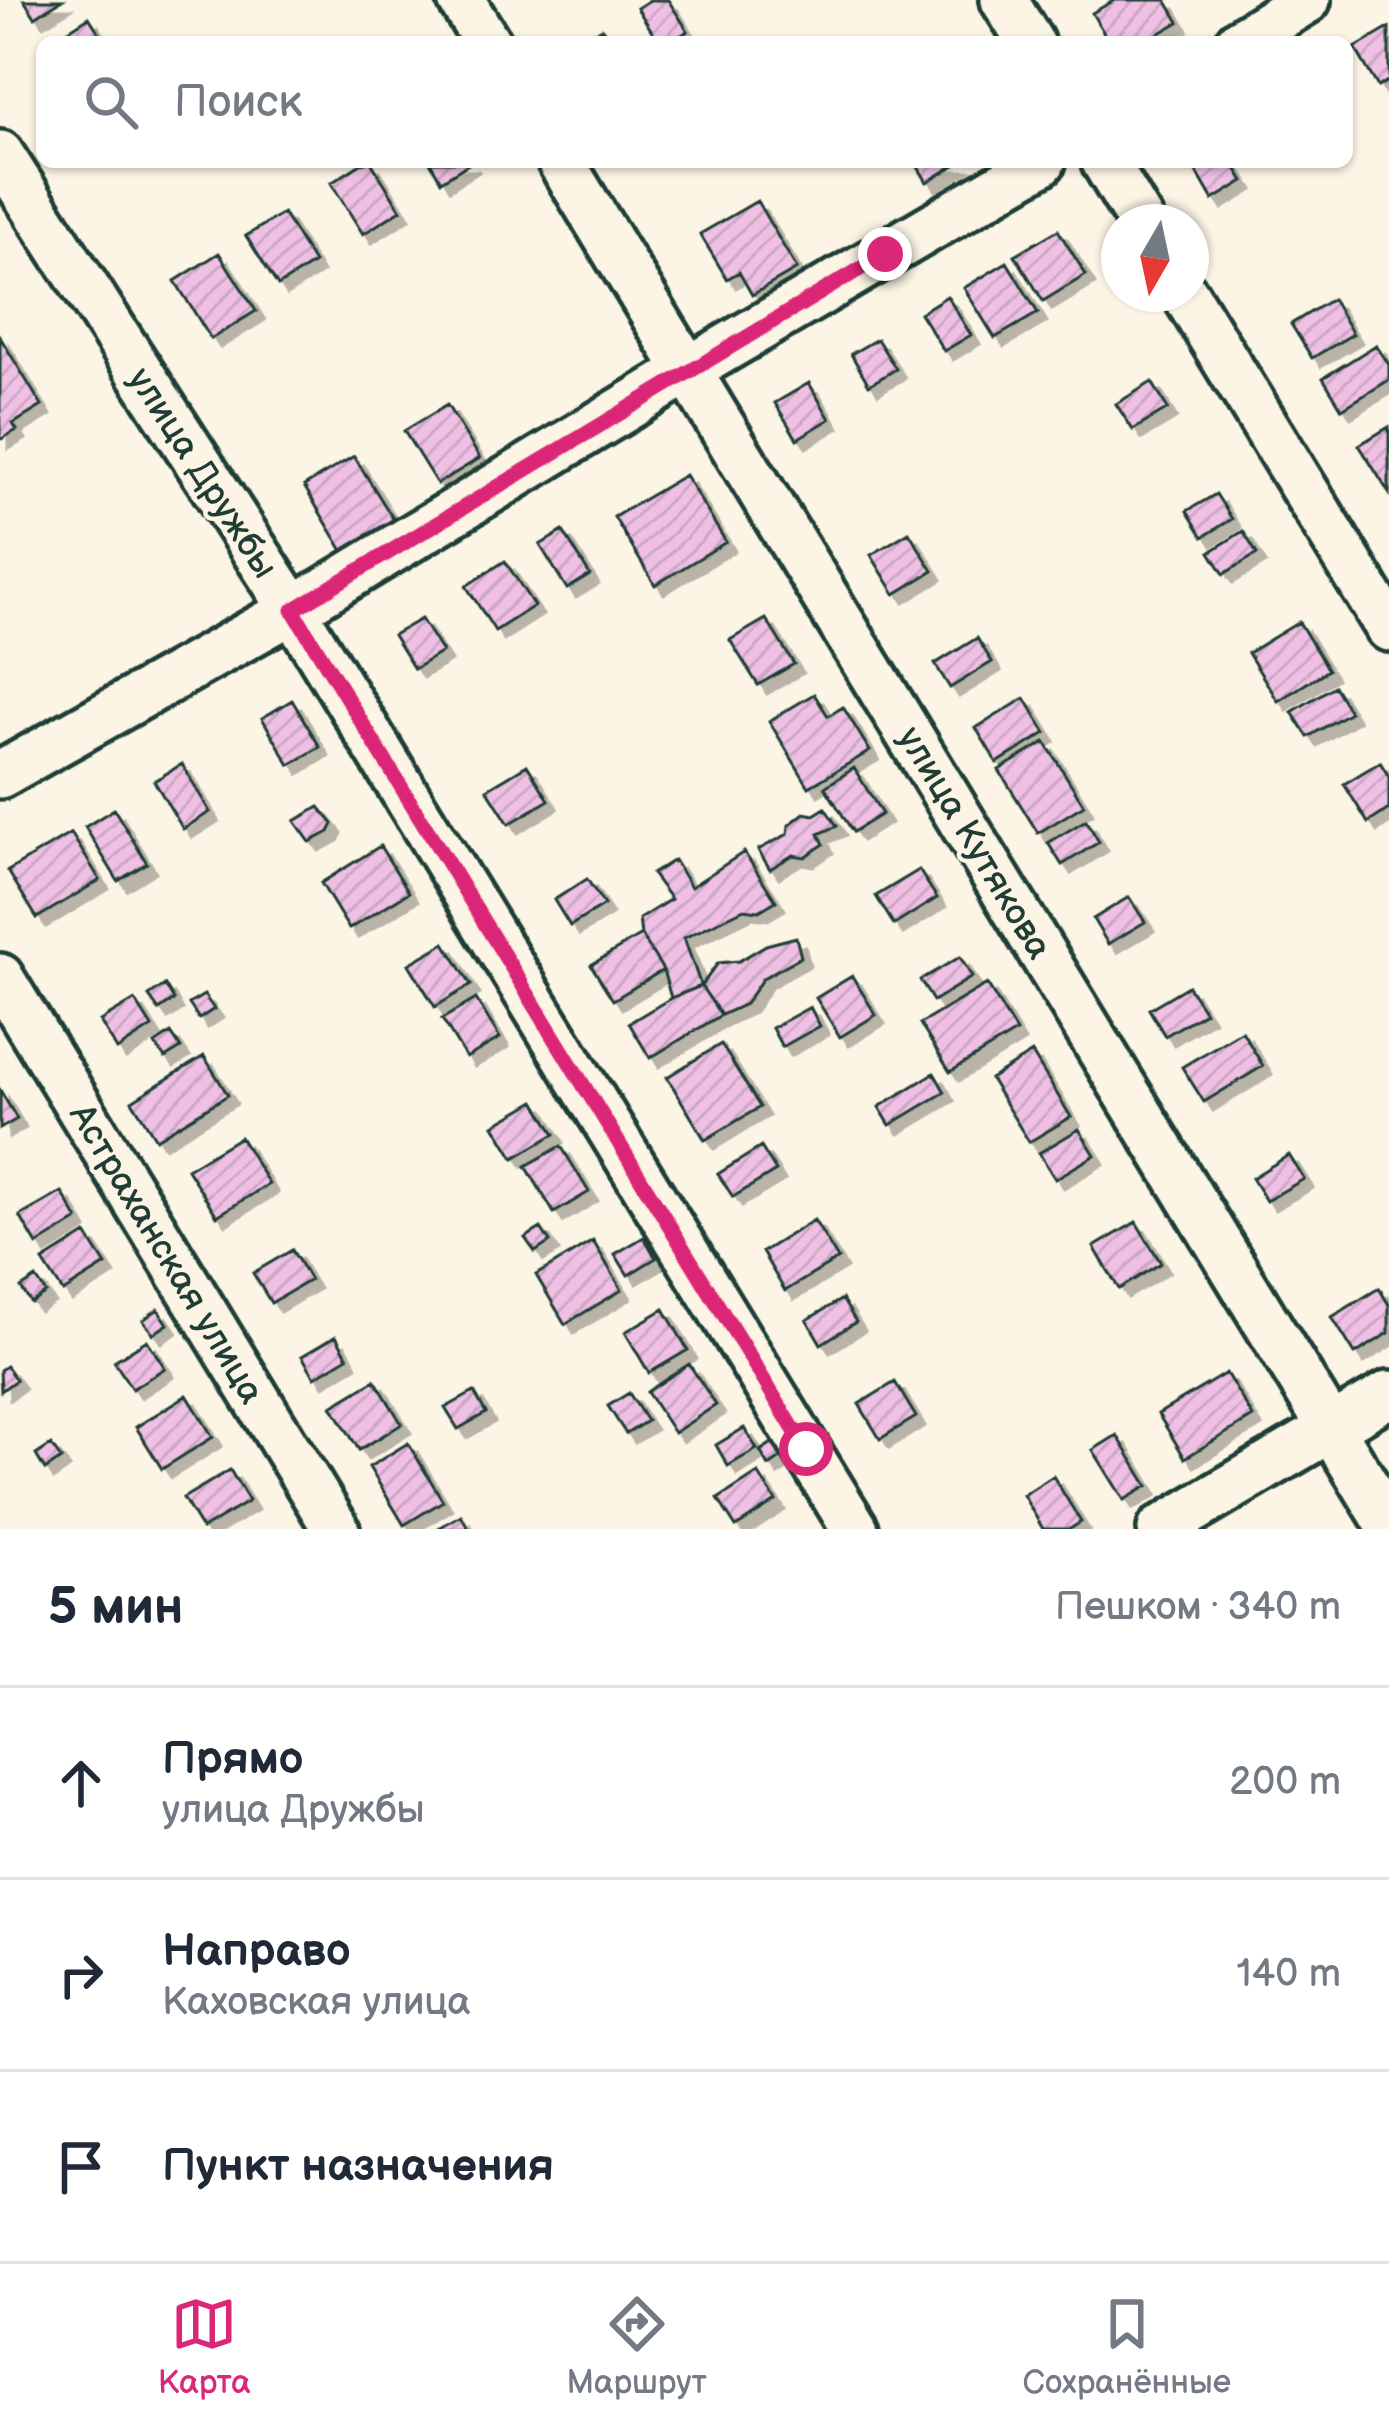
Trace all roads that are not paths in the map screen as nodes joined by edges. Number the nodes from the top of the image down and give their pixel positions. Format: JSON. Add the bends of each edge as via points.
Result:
{"nodes":[{"id":1,"x":460,"y":0,"type":"edge"},
{"id":2,"x":1004,"y":0,"type":"edge"},
{"id":3,"x":1307,"y":0,"type":"edge"},
{"id":4,"x":483,"y":36,"type":"edge"},
{"id":5,"x":1026,"y":36,"type":"edge"},
{"id":6,"x":1249,"y":36,"type":"edge"},
{"id":7,"x":0,"y":154,"type":"edge"},
{"id":8,"x":565,"y":168,"type":"edge"},
{"id":9,"x":1032,"y":168,"type":"edge"},
{"id":10,"x":1109,"y":168,"type":"edge"},
{"id":11,"x":1130,"y":204,"type":"edge"},
{"id":12,"x":1196,"y":312,"type":"edge"},
{"id":13,"x":690,"y":369,"type":"junction"},
{"id":14,"x":293,"y":610,"type":"junction"},
{"id":15,"x":1389,"y":628,"type":"edge"},
{"id":16,"x":0,"y":775,"type":"edge"},
{"id":17,"x":0,"y":977,"type":"edge"},
{"id":18,"x":1389,"y":1394,"type":"edge"},
{"id":19,"x":1331,"y":1429,"type":"junction"},
{"id":20,"x":1389,"y":1524,"type":"edge"},
{"id":21,"x":336,"y":1529,"type":"edge"},
{"id":22,"x":855,"y":1529,"type":"edge"},
{"id":23,"x":1161,"y":1529,"type":"edge"}],
"edges":[{"from":1,"to":4,"type":"street"},
{"from":2,"to":5,"type":"street"},
{"from":3,"to":6,"type":"street"},
{"from":7,"to":14,"type":"street","name":"улица Дружбы"},
{"from":8,"to":13,"type":"street","name":"улица Кутякова"},
{"from":9,"to":13,"type":"street"},
{"from":10,"to":11,"type":"street"},
{"from":12,"to":15,"type":"street"},
{"from":13,"to":14,"type":"street"},
{"from":13,"to":19,"type":"street","name":"улица Кутякова"},
{"from":14,"to":16,"type":"street"},
{"from":14,"to":22,"type":"street","name":"улица Дружбы"},
{"from":17,"to":21,"type":"street","name":"Астраханская улица"},
{"from":18,"to":19,"type":"street"},
{"from":19,"to":20,"type":"street","name":"улица Кутякова"},
{"from":19,"to":23,"type":"street"}]}
